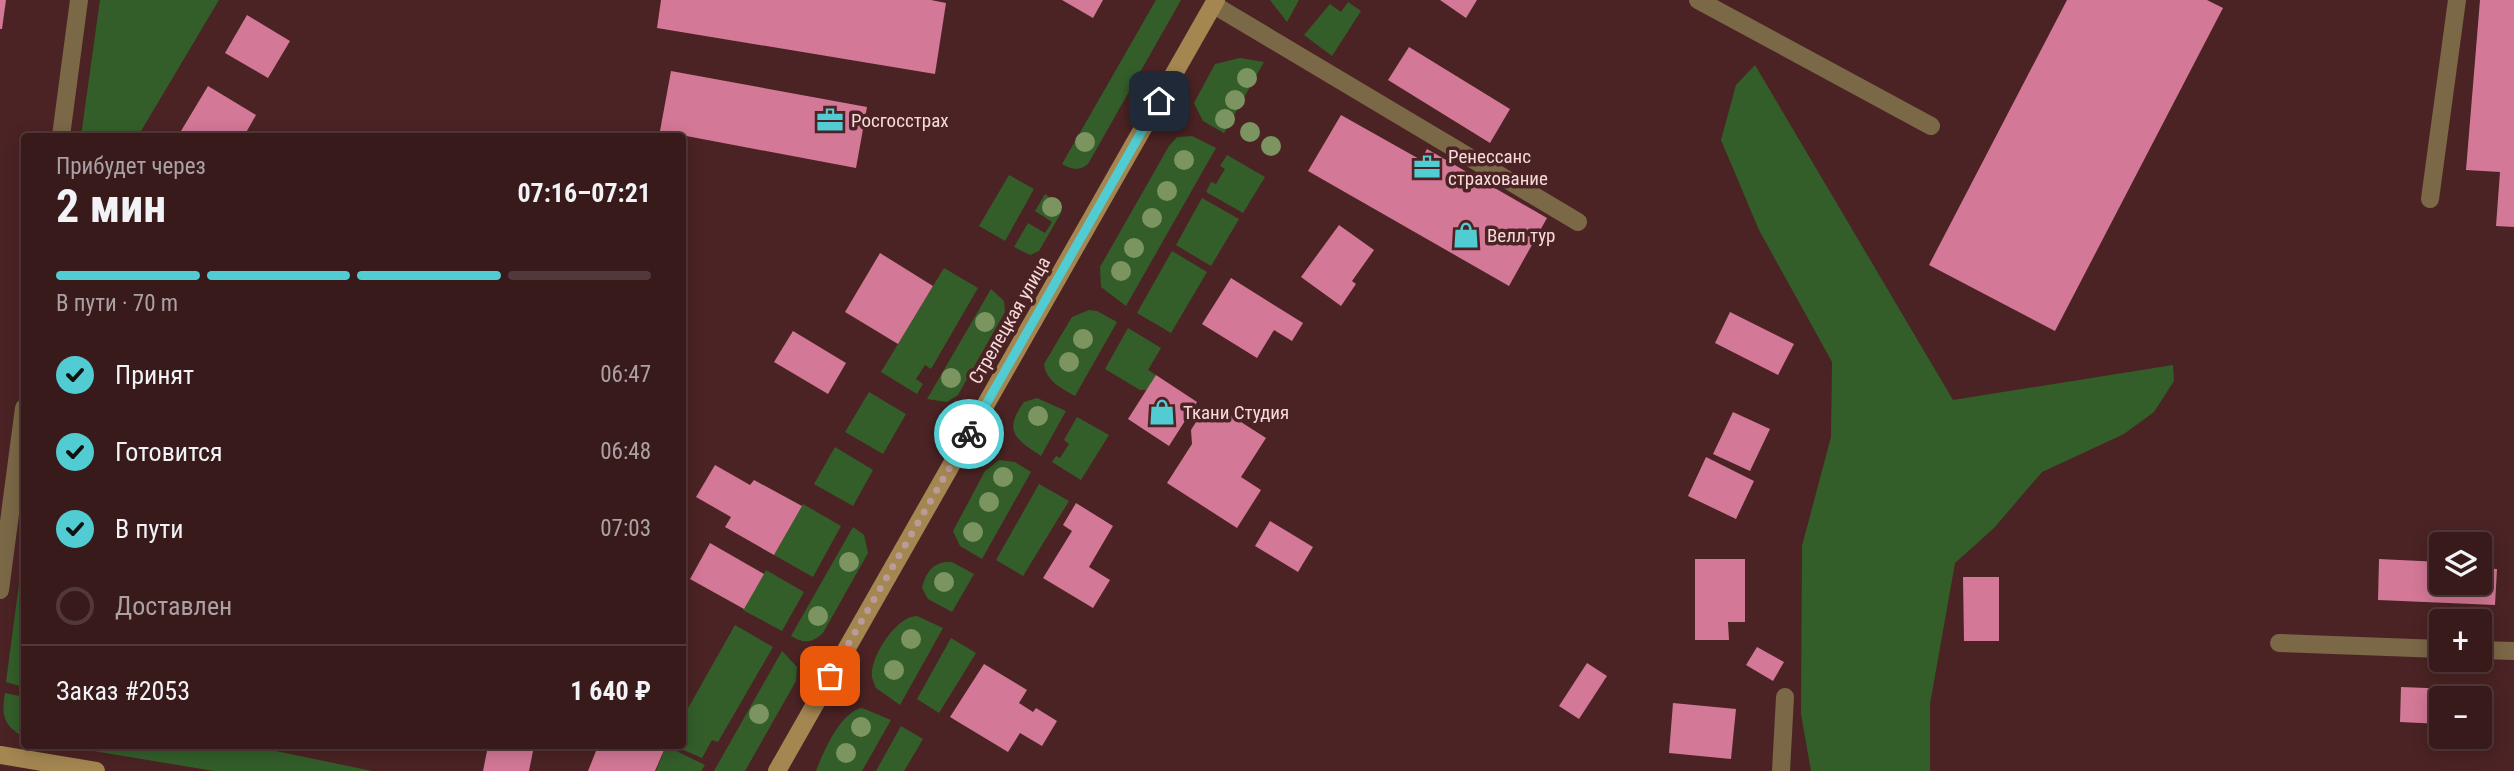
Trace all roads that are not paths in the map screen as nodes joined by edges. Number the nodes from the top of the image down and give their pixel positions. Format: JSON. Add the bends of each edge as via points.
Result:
{"nodes":[{"id":1,"x":79,"y":0,"type":"edge"},
{"id":2,"x":1698,"y":0,"type":"edge"},
{"id":3,"x":2457,"y":0,"type":"edge"},
{"id":4,"x":1215,"y":2,"type":"edge"},
{"id":5,"x":1931,"y":126,"type":"dead end"},
{"id":6,"x":61,"y":133,"type":"edge"},
{"id":7,"x":2430,"y":199,"type":"dead end"},
{"id":8,"x":1578,"y":222,"type":"dead end"},
{"id":9,"x":21,"y":431,"type":"edge"},
{"id":10,"x":0,"y":590,"type":"edge"},
{"id":11,"x":2279,"y":643,"type":"dead end"},
{"id":12,"x":2429,"y":649,"type":"edge"},
{"id":13,"x":2492,"y":650,"type":"edge"},
{"id":14,"x":2514,"y":651,"type":"edge"},
{"id":15,"x":1785,"y":697,"type":"dead end"},
{"id":16,"x":0,"y":755,"type":"edge"},
{"id":17,"x":63,"y":768,"type":"edge"},
{"id":18,"x":96,"y":771,"type":"edge"},
{"id":19,"x":776,"y":771,"type":"edge"},
{"id":20,"x":1781,"y":771,"type":"edge"}],
"edges":[{"from":1,"to":6,"type":"street"},
{"from":2,"to":5,"type":"street"},
{"from":3,"to":7,"type":"street"},
{"from":4,"to":8,"type":"street"},
{"from":4,"to":19,"type":"main road","name":"Стрелецкая улица"},
{"from":9,"to":10,"type":"street"},
{"from":11,"to":12,"type":"street"},
{"from":13,"to":14,"type":"street"},
{"from":15,"to":20,"type":"street"},
{"from":16,"to":17,"type":"main road"},
{"from":17,"to":18,"type":"main road"}]}
